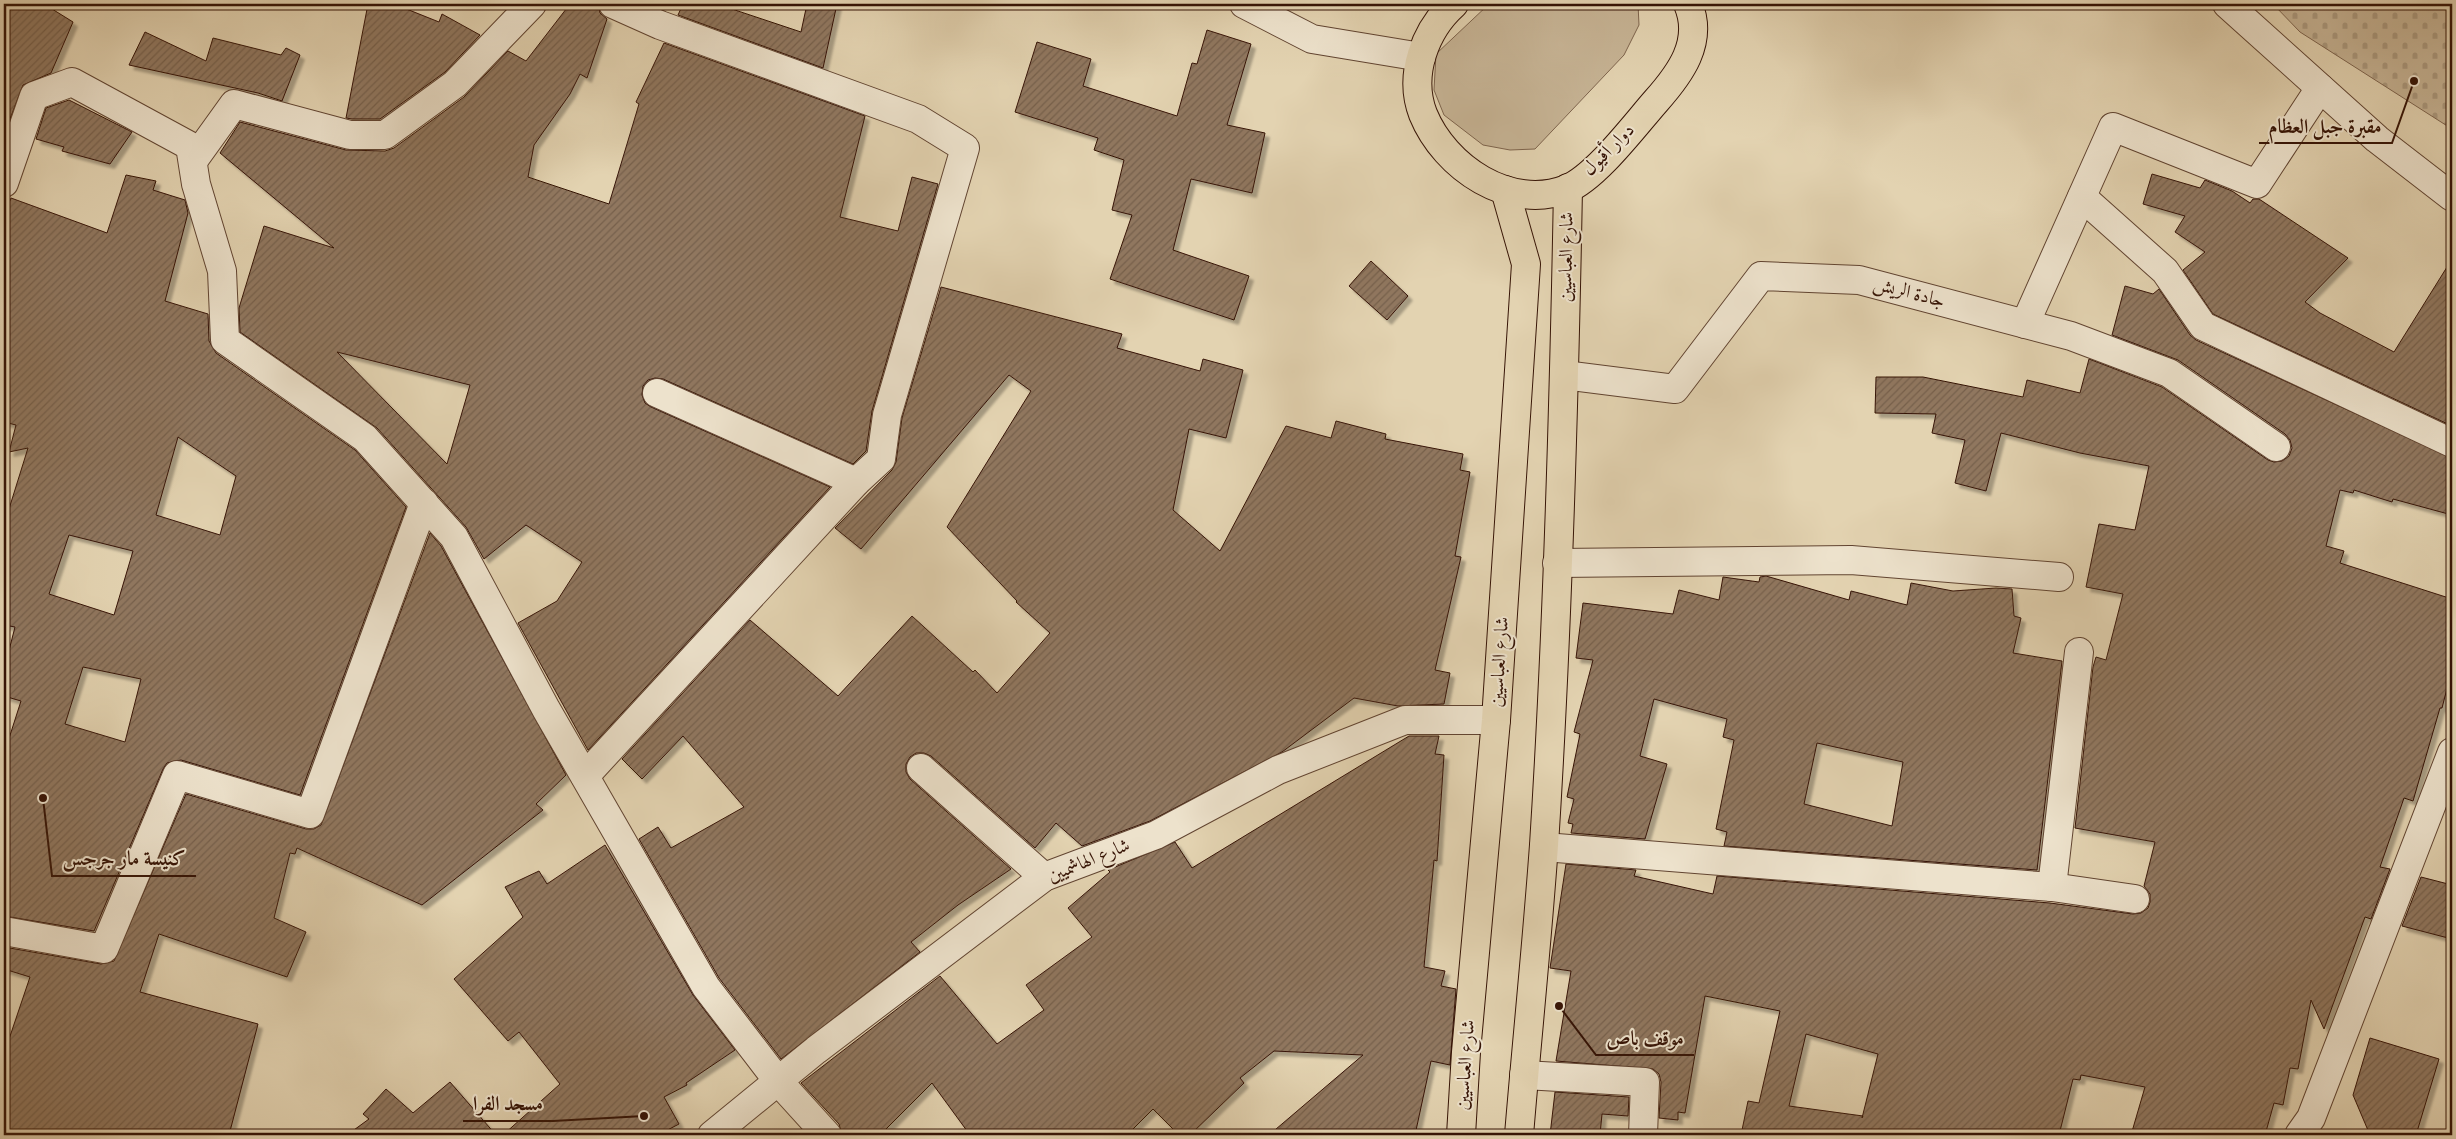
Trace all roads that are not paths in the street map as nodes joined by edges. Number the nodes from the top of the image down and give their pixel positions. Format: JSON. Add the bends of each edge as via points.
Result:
{"nodes":[{"id":1,"x":532,"y":4,"type":"edge"},
{"id":2,"x":613,"y":4,"type":"edge"},
{"id":3,"x":1244,"y":4,"type":"edge"},
{"id":4,"x":1454,"y":4,"type":"edge"},
{"id":5,"x":1688,"y":4,"type":"edge"},
{"id":6,"x":2227,"y":4,"type":"edge"},
{"id":7,"x":1420,"y":57,"type":"junction"},
{"id":8,"x":2320,"y":88,"type":"junction"},
{"id":9,"x":193,"y":161,"type":"junction"},
{"id":10,"x":4,"y":183,"type":"edge"},
{"id":11,"x":1568,"y":188,"type":"junction"},
{"id":12,"x":1505,"y":190,"type":"junction"},
{"id":13,"x":2082,"y":197,"type":"junction"},
{"id":14,"x":2452,"y":197,"type":"edge"},
{"id":15,"x":2025,"y":324,"type":"junction"},
{"id":16,"x":1564,"y":375,"type":"junction"},
{"id":17,"x":657,"y":392,"type":"dead end"},
{"id":18,"x":2452,"y":443,"type":"edge"},
{"id":19,"x":2276,"y":447,"type":"dead end"},
{"id":20,"x":856,"y":482,"type":"junction"},
{"id":21,"x":424,"y":503,"type":"junction"},
{"id":22,"x":1557,"y":563,"type":"junction"},
{"id":23,"x":2059,"y":577,"type":"dead end"},
{"id":24,"x":2079,"y":652,"type":"dead end"},
{"id":25,"x":1496,"y":720,"type":"junction"},
{"id":26,"x":2452,"y":752,"type":"edge"},
{"id":27,"x":921,"y":768,"type":"dead end"},
{"id":28,"x":585,"y":776,"type":"junction"},
{"id":29,"x":1544,"y":847,"type":"junction"},
{"id":30,"x":1044,"y":877,"type":"junction"},
{"id":31,"x":2052,"y":887,"type":"junction"},
{"id":32,"x":2135,"y":899,"type":"dead end"},
{"id":33,"x":4,"y":931,"type":"edge"},
{"id":34,"x":1524,"y":1075,"type":"junction"},
{"id":35,"x":778,"y":1081,"type":"junction"},
{"id":36,"x":712,"y":1135,"type":"edge"},
{"id":37,"x":827,"y":1135,"type":"edge"},
{"id":38,"x":1461,"y":1135,"type":"edge"},
{"id":39,"x":1520,"y":1135,"type":"edge"},
{"id":40,"x":1643,"y":1135,"type":"edge"},
{"id":41,"x":2299,"y":1135,"type":"edge"}],
"edges":[{"from":1,"to":9,"type":"street","via":[[455,84],[385,135],[350,135],[234,104]]},
{"from":2,"to":20,"type":"street","via":[[660,25],[918,119],[965,148],[887,415],[881,459]]},
{"from":3,"to":7,"type":"street","via":[[1312,39]]},
{"from":4,"to":7,"type":"main road","name":"دوار أقيول","via":[[1431,32]]},
{"from":5,"to":11,"type":"main road","name":"دوار أقيول","via":[[1694,35],[1687,61],[1672,83],[1596,168]]},
{"from":6,"to":8,"type":"street"},
{"from":7,"to":12,"type":"main road","name":"دوار أقيول","via":[[1418,86],[1423,113],[1442,147],[1471,175]]},
{"from":8,"to":13,"type":"street","via":[[2258,184],[2113,127]]},
{"from":8,"to":14,"type":"street","via":[[2377,139]]},
{"from":9,"to":10,"type":"street","via":[[190,146],[72,82],[34,96]]},
{"from":9,"to":21,"type":"street","via":[[196,184],[222,271],[225,340],[365,438]]},
{"from":11,"to":12,"type":"main road","name":"دوار أقيول","via":[[1538,196]]},
{"from":11,"to":16,"type":"main road","name":"شارع العباسيين"},
{"from":12,"to":25,"type":"main road","name":"شارع العباسيين","via":[[1526,264]]},
{"from":13,"to":15,"type":"street"},
{"from":13,"to":18,"type":"street","via":[[2165,271],[2203,326]]},
{"from":15,"to":16,"type":"street","name":"جادة الريش","via":[[1859,280],[1761,276],[1675,389]]},
{"from":15,"to":19,"type":"street","name":"جادة الريش","via":[[2071,336],[2169,373]]},
{"from":16,"to":22,"type":"main road","name":"شارع العباسيين"},
{"from":17,"to":20,"type":"street"},
{"from":20,"to":28,"type":"street"},
{"from":21,"to":28,"type":"street","via":[[454,537]]},
{"from":21,"to":33,"type":"street","via":[[310,814],[177,775],[104,948]]},
{"from":22,"to":23,"type":"street","via":[[1851,560]]},
{"from":22,"to":29,"type":"main road","name":"شارع العباسيين"},
{"from":24,"to":31,"type":"street"},
{"from":25,"to":30,"type":"street","name":"شارع الهاشميين","via":[[1405,720],[1278,770],[1156,835]]},
{"from":25,"to":38,"type":"main road","name":"شارع العباسيين"},
{"from":26,"to":41,"type":"street","via":[[2311,1118]]},
{"from":27,"to":30,"type":"street"},
{"from":28,"to":35,"type":"street","via":[[706,987]]},
{"from":29,"to":31,"type":"street"},
{"from":29,"to":34,"type":"main road","name":"شارع العباسيين"},
{"from":30,"to":35,"type":"street","name":"شارع الهاشميين"},
{"from":31,"to":32,"type":"street"},
{"from":34,"to":39,"type":"main road","name":"شارع العباسيين"},
{"from":34,"to":40,"type":"street","via":[[1645,1082]]},
{"from":35,"to":36,"type":"street","name":"شارع الهاشميين"},
{"from":35,"to":37,"type":"street"}]}
